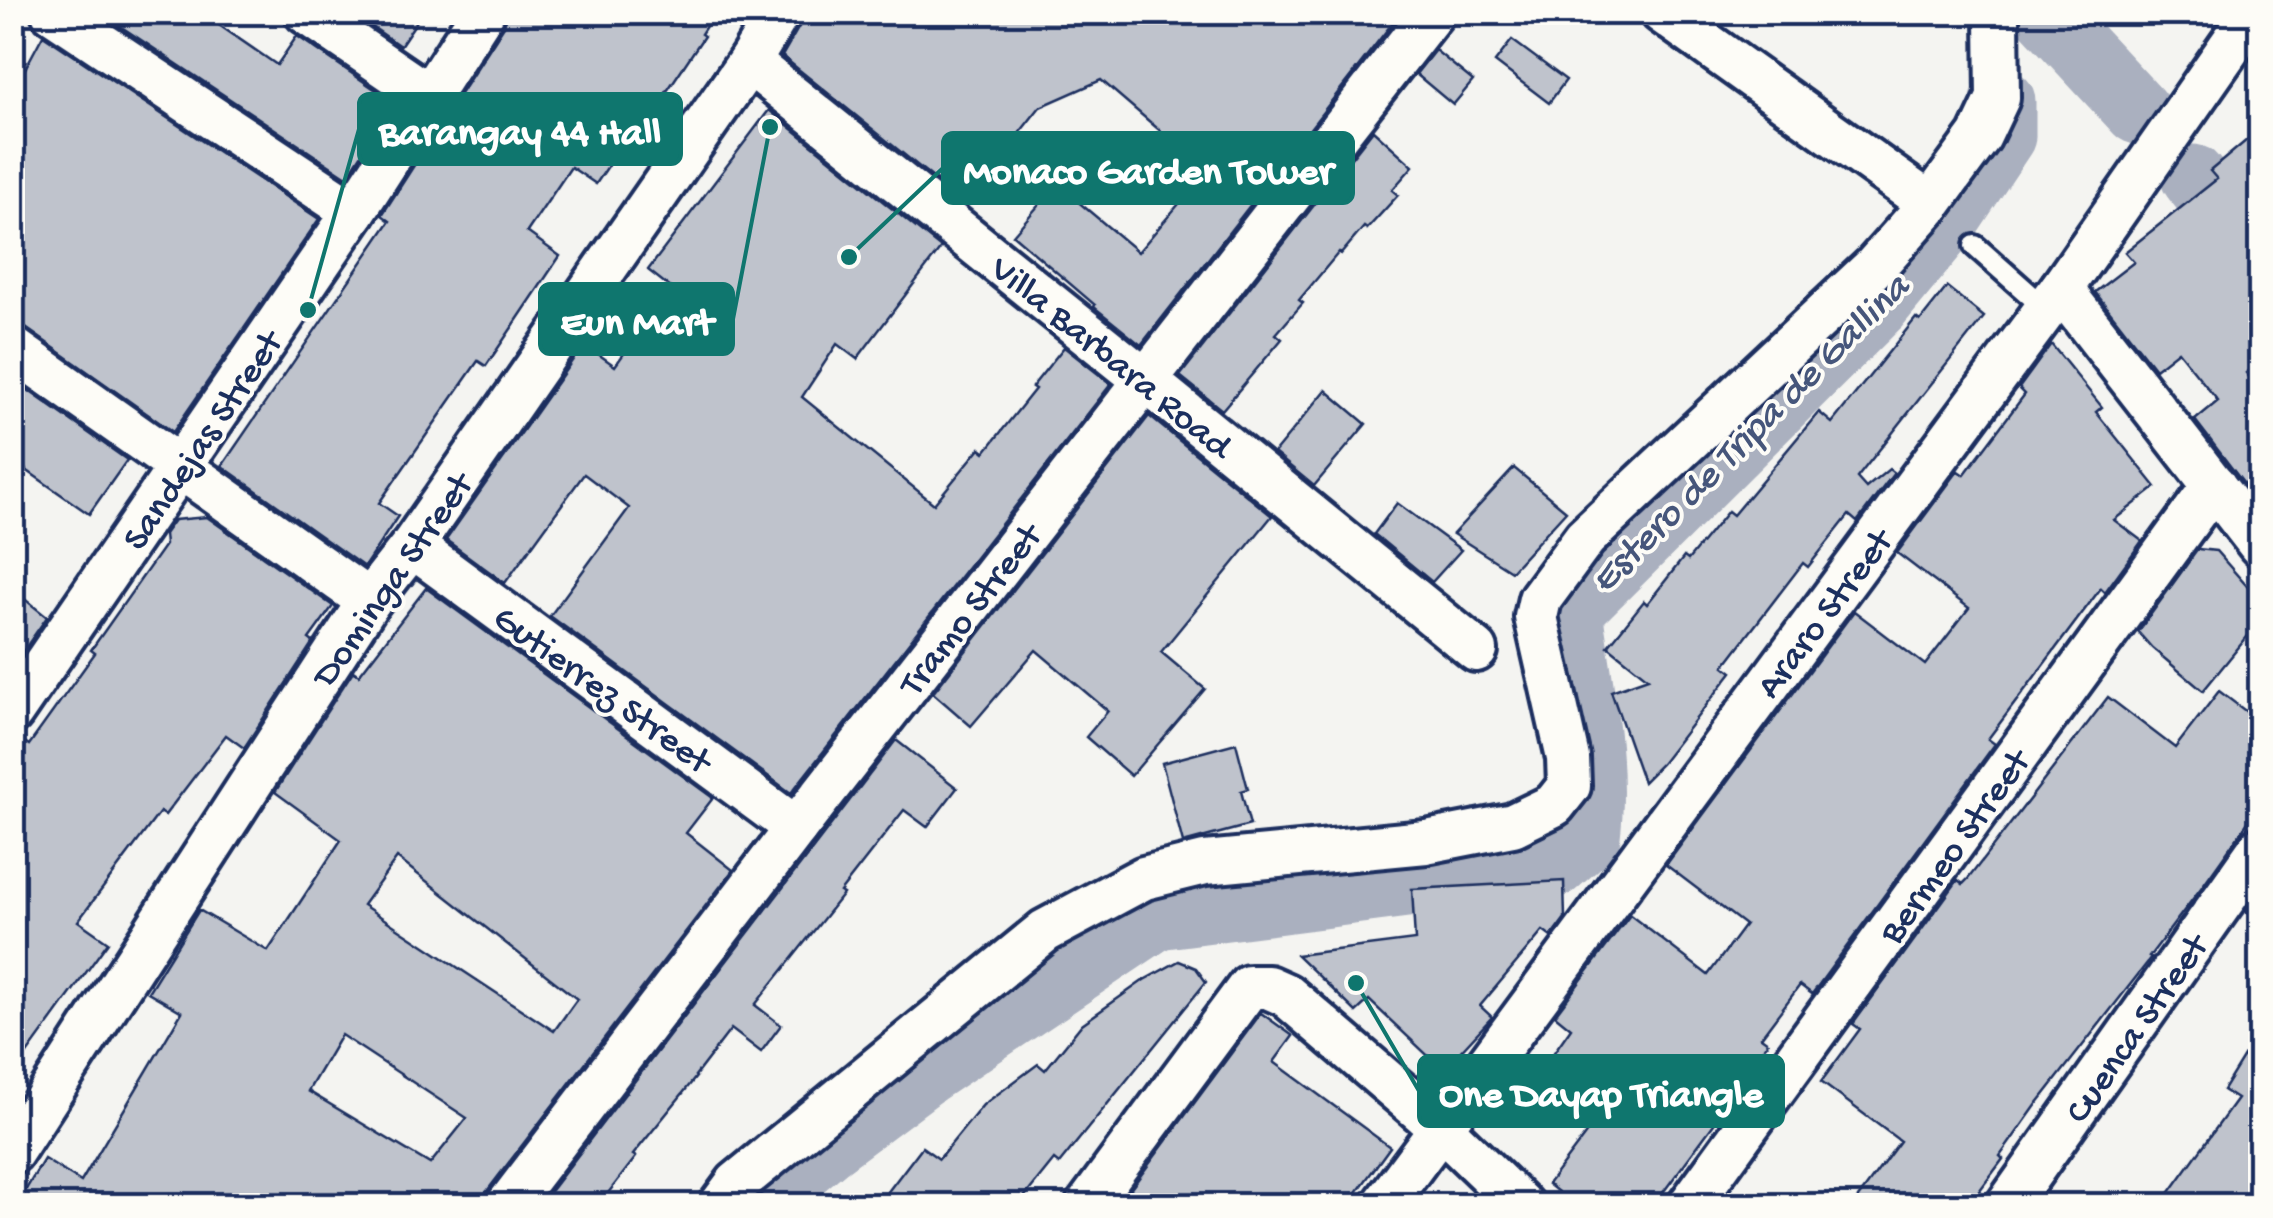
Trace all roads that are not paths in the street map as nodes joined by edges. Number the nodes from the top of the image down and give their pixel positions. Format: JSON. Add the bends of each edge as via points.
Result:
{"nodes":[{"id":1,"x":54,"y":12,"type":"edge"},
{"id":2,"x":306,"y":12,"type":"edge"},
{"id":3,"x":483,"y":12,"type":"edge"},
{"id":4,"x":779,"y":12,"type":"edge"},
{"id":5,"x":1433,"y":12,"type":"edge"},
{"id":6,"x":1662,"y":12,"type":"edge"},
{"id":7,"x":1995,"y":12,"type":"edge"},
{"id":8,"x":2254,"y":12,"type":"edge"},
{"id":9,"x":750,"y":62,"type":"junction"},
{"id":10,"x":430,"y":96,"type":"junction"},
{"id":11,"x":1930,"y":204,"type":"junction"},
{"id":12,"x":354,"y":212,"type":"junction"},
{"id":13,"x":1975,"y":246,"type":"dead end"},
{"id":14,"x":2054,"y":299,"type":"junction"},
{"id":15,"x":12,"y":348,"type":"edge"},
{"id":16,"x":1145,"y":380,"type":"junction"},
{"id":17,"x":181,"y":467,"type":"junction"},
{"id":18,"x":2214,"y":485,"type":"junction"},
{"id":19,"x":2260,"y":545,"type":"edge"},
{"id":20,"x":412,"y":546,"type":"junction"},
{"id":21,"x":369,"y":601,"type":"junction"},
{"id":22,"x":1476,"y":650,"type":"dead end"},
{"id":23,"x":12,"y":712,"type":"edge"},
{"id":24,"x":796,"y":828,"type":"junction"},
{"id":25,"x":2260,"y":848,"type":"edge"},
{"id":26,"x":1440,"y":1128,"type":"junction"},
{"id":27,"x":12,"y":1152,"type":"edge"},
{"id":28,"x":506,"y":1206,"type":"edge"},
{"id":29,"x":720,"y":1206,"type":"edge"},
{"id":30,"x":1087,"y":1206,"type":"edge"},
{"id":31,"x":1383,"y":1206,"type":"edge"},
{"id":32,"x":1522,"y":1206,"type":"edge"},
{"id":33,"x":1689,"y":1206,"type":"edge"},
{"id":34,"x":2007,"y":1206,"type":"edge"}],
"edges":[{"from":1,"to":12,"type":"street"},
{"from":2,"to":10,"type":"street"},
{"from":3,"to":10,"type":"street","name":"Sandejas Street"},
{"from":4,"to":9,"type":"street","name":"Dominga Street"},
{"from":5,"to":16,"type":"street","name":"Tramo Street"},
{"from":6,"to":11,"type":"street"},
{"from":7,"to":11,"type":"street","via":[[1998,98],[1980,136]]},
{"from":8,"to":14,"type":"street","name":"Araro Street"},
{"from":9,"to":16,"type":"street","name":"Villa Barbara Road"},
{"from":9,"to":20,"type":"street","name":"Dominga Street"},
{"from":10,"to":12,"type":"street","name":"Sandejas Street"},
{"from":11,"to":29,"type":"street","via":[[1875,266],[1585,538],[1540,599],[1536,617],[1568,758],[1569,786],[1554,805],[1513,825],[1426,842],[1205,863],[1144,878],[1046,931],[737,1183]]},
{"from":12,"to":17,"type":"street","name":"Sandejas Street"},
{"from":13,"to":14,"type":"lane"},
{"from":14,"to":18,"type":"street"},
{"from":14,"to":26,"type":"street","name":"Araro Street"},
{"from":15,"to":17,"type":"street"},
{"from":16,"to":22,"type":"street","name":"Villa Barbara Road"},
{"from":16,"to":24,"type":"street","name":"Tramo Street"},
{"from":17,"to":21,"type":"street"},
{"from":17,"to":23,"type":"street","name":"Sandejas Street"},
{"from":18,"to":19,"type":"street"},
{"from":18,"to":33,"type":"street","name":"Bermeo Street"},
{"from":20,"to":21,"type":"street","name":"Dominga Street"},
{"from":20,"to":24,"type":"street","name":"Gutierrez Street"},
{"from":21,"to":27,"type":"street","name":"Dominga Street"},
{"from":24,"to":28,"type":"street","name":"Tramo Street"},
{"from":25,"to":34,"type":"street","name":"Cuenca Street"},
{"from":26,"to":30,"type":"street","via":[[1286,995],[1249,987]]},
{"from":26,"to":31,"type":"street","name":"Araro Street"},
{"from":26,"to":32,"type":"street"}]}
